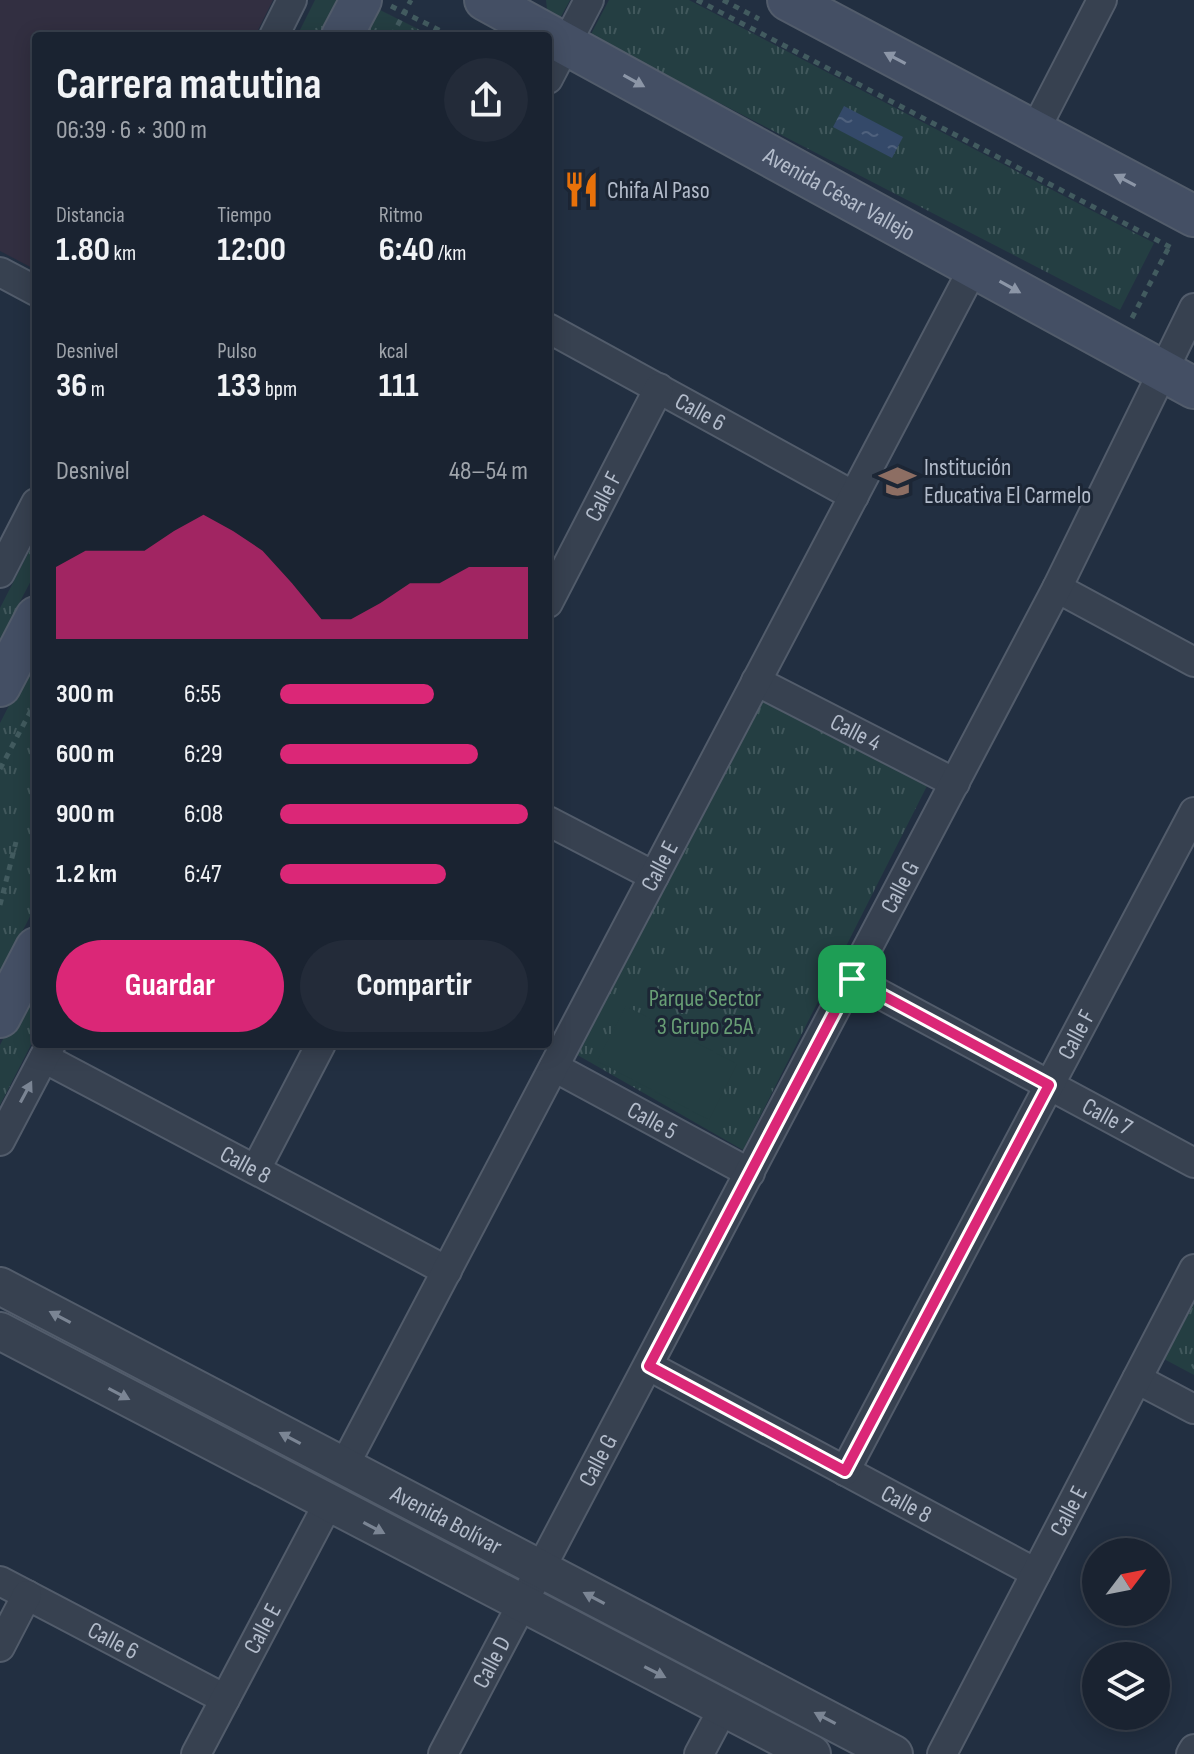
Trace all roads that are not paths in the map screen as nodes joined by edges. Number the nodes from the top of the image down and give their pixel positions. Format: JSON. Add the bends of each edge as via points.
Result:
{"nodes":[{"id":1,"x":292,"y":0,"type":"edge"},
{"id":2,"x":361,"y":0,"type":"edge"},
{"id":3,"x":485,"y":0,"type":"edge"},
{"id":4,"x":589,"y":0,"type":"edge"},
{"id":5,"x":788,"y":0,"type":"edge"},
{"id":6,"x":1102,"y":0,"type":"edge"},
{"id":7,"x":520,"y":18,"type":"edge"},
{"id":8,"x":276,"y":32,"type":"edge"},
{"id":9,"x":344,"y":32,"type":"edge"},
{"id":10,"x":546,"y":32,"type":"edge"},
{"id":11,"x":552,"y":35,"type":"edge"},
{"id":12,"x":566,"y":43,"type":"junction"},
{"id":13,"x":552,"y":71,"type":"edge"},
{"id":14,"x":1034,"y":132,"type":"junction"},
{"id":15,"x":1181,"y":231,"type":"edge"},
{"id":16,"x":974,"y":267,"type":"junction"},
{"id":17,"x":0,"y":272,"type":"edge"},
{"id":18,"x":32,"y":289,"type":"edge"},
{"id":19,"x":1194,"y":308,"type":"edge"},
{"id":20,"x":552,"y":330,"type":"edge"},
{"id":21,"x":1178,"y":380,"type":"edge"},
{"id":22,"x":659,"y":388,"type":"junction"},
{"id":23,"x":854,"y":496,"type":"junction"},
{"id":24,"x":32,"y":508,"type":"edge"},
{"id":25,"x":8,"y":536,"type":"edge"},
{"id":26,"x":0,"y":573,"type":"edge"},
{"id":27,"x":1057,"y":588,"type":"junction"},
{"id":28,"x":552,"y":595,"type":"edge"},
{"id":29,"x":32,"y":625,"type":"edge"},
{"id":30,"x":1194,"y":662,"type":"edge"},
{"id":31,"x":756,"y":681,"type":"junction"},
{"id":32,"x":0,"y":686,"type":"edge"},
{"id":33,"x":955,"y":783,"type":"junction"},
{"id":34,"x":1194,"y":812,"type":"edge"},
{"id":35,"x":552,"y":823,"type":"edge"},
{"id":36,"x":654,"y":876,"type":"junction"},
{"id":37,"x":32,"y":956,"type":"edge"},
{"id":38,"x":852,"y":979,"type":"junction"},
{"id":39,"x":0,"y":1017,"type":"edge"},
{"id":40,"x":319,"y":1048,"type":"edge"},
{"id":41,"x":48,"y":1051,"type":"edge"},
{"id":42,"x":554,"y":1067,"type":"junction"},
{"id":43,"x":1049,"y":1085,"type":"junction"},
{"id":44,"x":0,"y":1141,"type":"edge"},
{"id":45,"x":1194,"y":1163,"type":"edge"},
{"id":46,"x":256,"y":1169,"type":"junction"},
{"id":47,"x":750,"y":1173,"type":"junction"},
{"id":48,"x":1194,"y":1269,"type":"edge"},
{"id":49,"x":447,"y":1271,"type":"junction"},
{"id":50,"x":0,"y":1286,"type":"edge"},
{"id":51,"x":0,"y":1331,"type":"edge"},
{"id":52,"x":649,"y":1366,"type":"junction"},
{"id":53,"x":1137,"y":1379,"type":"junction"},
{"id":54,"x":1194,"y":1409,"type":"edge"},
{"id":55,"x":344,"y":1466,"type":"junction"},
{"id":56,"x":845,"y":1471,"type":"junction"},
{"id":57,"x":328,"y":1504,"type":"junction"},
{"id":58,"x":542,"y":1570,"type":"junction"},
{"id":59,"x":1036,"y":1573,"type":"junction"},
{"id":60,"x":0,"y":1581,"type":"edge"},
{"id":61,"x":27,"y":1595,"type":"junction"},
{"id":62,"x":523,"y":1606,"type":"junction"},
{"id":63,"x":0,"y":1647,"type":"edge"},
{"id":64,"x":225,"y":1699,"type":"junction"},
{"id":65,"x":724,"y":1707,"type":"junction"},
{"id":66,"x":196,"y":1754,"type":"edge"},
{"id":67,"x":443,"y":1754,"type":"edge"},
{"id":68,"x":699,"y":1754,"type":"edge"},
{"id":69,"x":812,"y":1754,"type":"edge"},
{"id":70,"x":894,"y":1754,"type":"edge"},
{"id":71,"x":942,"y":1754,"type":"edge"}],
"edges":[{"from":1,"to":8,"type":"street"},
{"from":2,"to":9,"type":"main road"},
{"from":3,"to":7,"type":"main road","name":"Avenida César Vallejo"},
{"from":4,"to":12,"type":"street"},
{"from":14,"to":5,"type":"main road","one_way":true},
{"from":6,"to":14,"type":"street"},
{"from":7,"to":10,"type":"main road","name":"Avenida César Vallejo"},
{"from":11,"to":12,"type":"main road","name":"Avenida César Vallejo"},
{"from":12,"to":13,"type":"street"},
{"from":12,"to":16,"type":"main road","name":"Avenida César Vallejo","one_way":true},
{"from":15,"to":14,"type":"main road","one_way":true},
{"from":16,"to":21,"type":"main road","name":"Avenida César Vallejo","one_way":true},
{"from":16,"to":23,"type":"street","name":"Calle E"},
{"from":17,"to":18,"type":"street"},
{"from":19,"to":21,"type":"street"},
{"from":20,"to":22,"type":"street","name":"Calle 6"},
{"from":21,"to":27,"type":"street","name":"Calle G"},
{"from":22,"to":23,"type":"street","name":"Calle 6"},
{"from":22,"to":28,"type":"street","name":"Calle F"},
{"from":23,"to":31,"type":"street","name":"Calle E"},
{"from":24,"to":25,"type":"street"},
{"from":25,"to":26,"type":"street"},
{"from":27,"to":30,"type":"street"},
{"from":27,"to":33,"type":"street","name":"Calle G"},
{"from":29,"to":32,"type":"main road"},
{"from":31,"to":33,"type":"street","name":"Calle 4"},
{"from":31,"to":36,"type":"street","name":"Calle E"},
{"from":33,"to":38,"type":"street","name":"Calle G"},
{"from":34,"to":43,"type":"street","name":"Calle F"},
{"from":35,"to":36,"type":"street"},
{"from":36,"to":42,"type":"street","name":"Calle E"},
{"from":37,"to":39,"type":"main road"},
{"from":38,"to":43,"type":"street","name":"Calle 7"},
{"from":38,"to":47,"type":"street","name":"Calle G"},
{"from":40,"to":46,"type":"street"},
{"from":44,"to":41,"type":"street","one_way":true},
{"from":41,"to":46,"type":"street","name":"Calle 8"},
{"from":42,"to":47,"type":"street","name":"Calle 5"},
{"from":42,"to":49,"type":"street","name":"Calle E"},
{"from":43,"to":45,"type":"street","name":"Calle 7"},
{"from":43,"to":56,"type":"street","name":"Calle F"},
{"from":46,"to":49,"type":"street","name":"Calle 8"},
{"from":47,"to":52,"type":"street","name":"Calle G"},
{"from":48,"to":53,"type":"street","name":"Calle E"},
{"from":49,"to":55,"type":"street","name":"Calle E"},
{"from":55,"to":50,"type":"street","name":"Avenida Bolívar","one_way":true},
{"from":51,"to":57,"type":"street","name":"Avenida Bolívar","one_way":true},
{"from":52,"to":56,"type":"street","name":"Calle 8"},
{"from":52,"to":58,"type":"street","name":"Calle G"},
{"from":53,"to":54,"type":"street"},
{"from":53,"to":59,"type":"street","name":"Calle E"},
{"from":55,"to":58,"type":"street","name":"Avenida Bolívar"},
{"from":56,"to":59,"type":"street","name":"Calle 8"},
{"from":57,"to":62,"type":"street","name":"Avenida Bolívar","one_way":true},
{"from":57,"to":64,"type":"street","name":"Calle E"},
{"from":58,"to":62,"type":"street","name":"Calle D"},
{"from":70,"to":58,"type":"street","name":"Avenida Bolívar","one_way":true},
{"from":59,"to":71,"type":"street","name":"Calle E"},
{"from":60,"to":61,"type":"street","name":"Calle 6"},
{"from":61,"to":63,"type":"street"},
{"from":61,"to":64,"type":"street","name":"Calle 6"},
{"from":62,"to":65,"type":"street","name":"Avenida Bolívar","one_way":true},
{"from":62,"to":67,"type":"street","name":"Calle D"},
{"from":64,"to":66,"type":"street","name":"Calle E"},
{"from":65,"to":68,"type":"street"},
{"from":65,"to":69,"type":"street","name":"Avenida Bolívar"}]}
